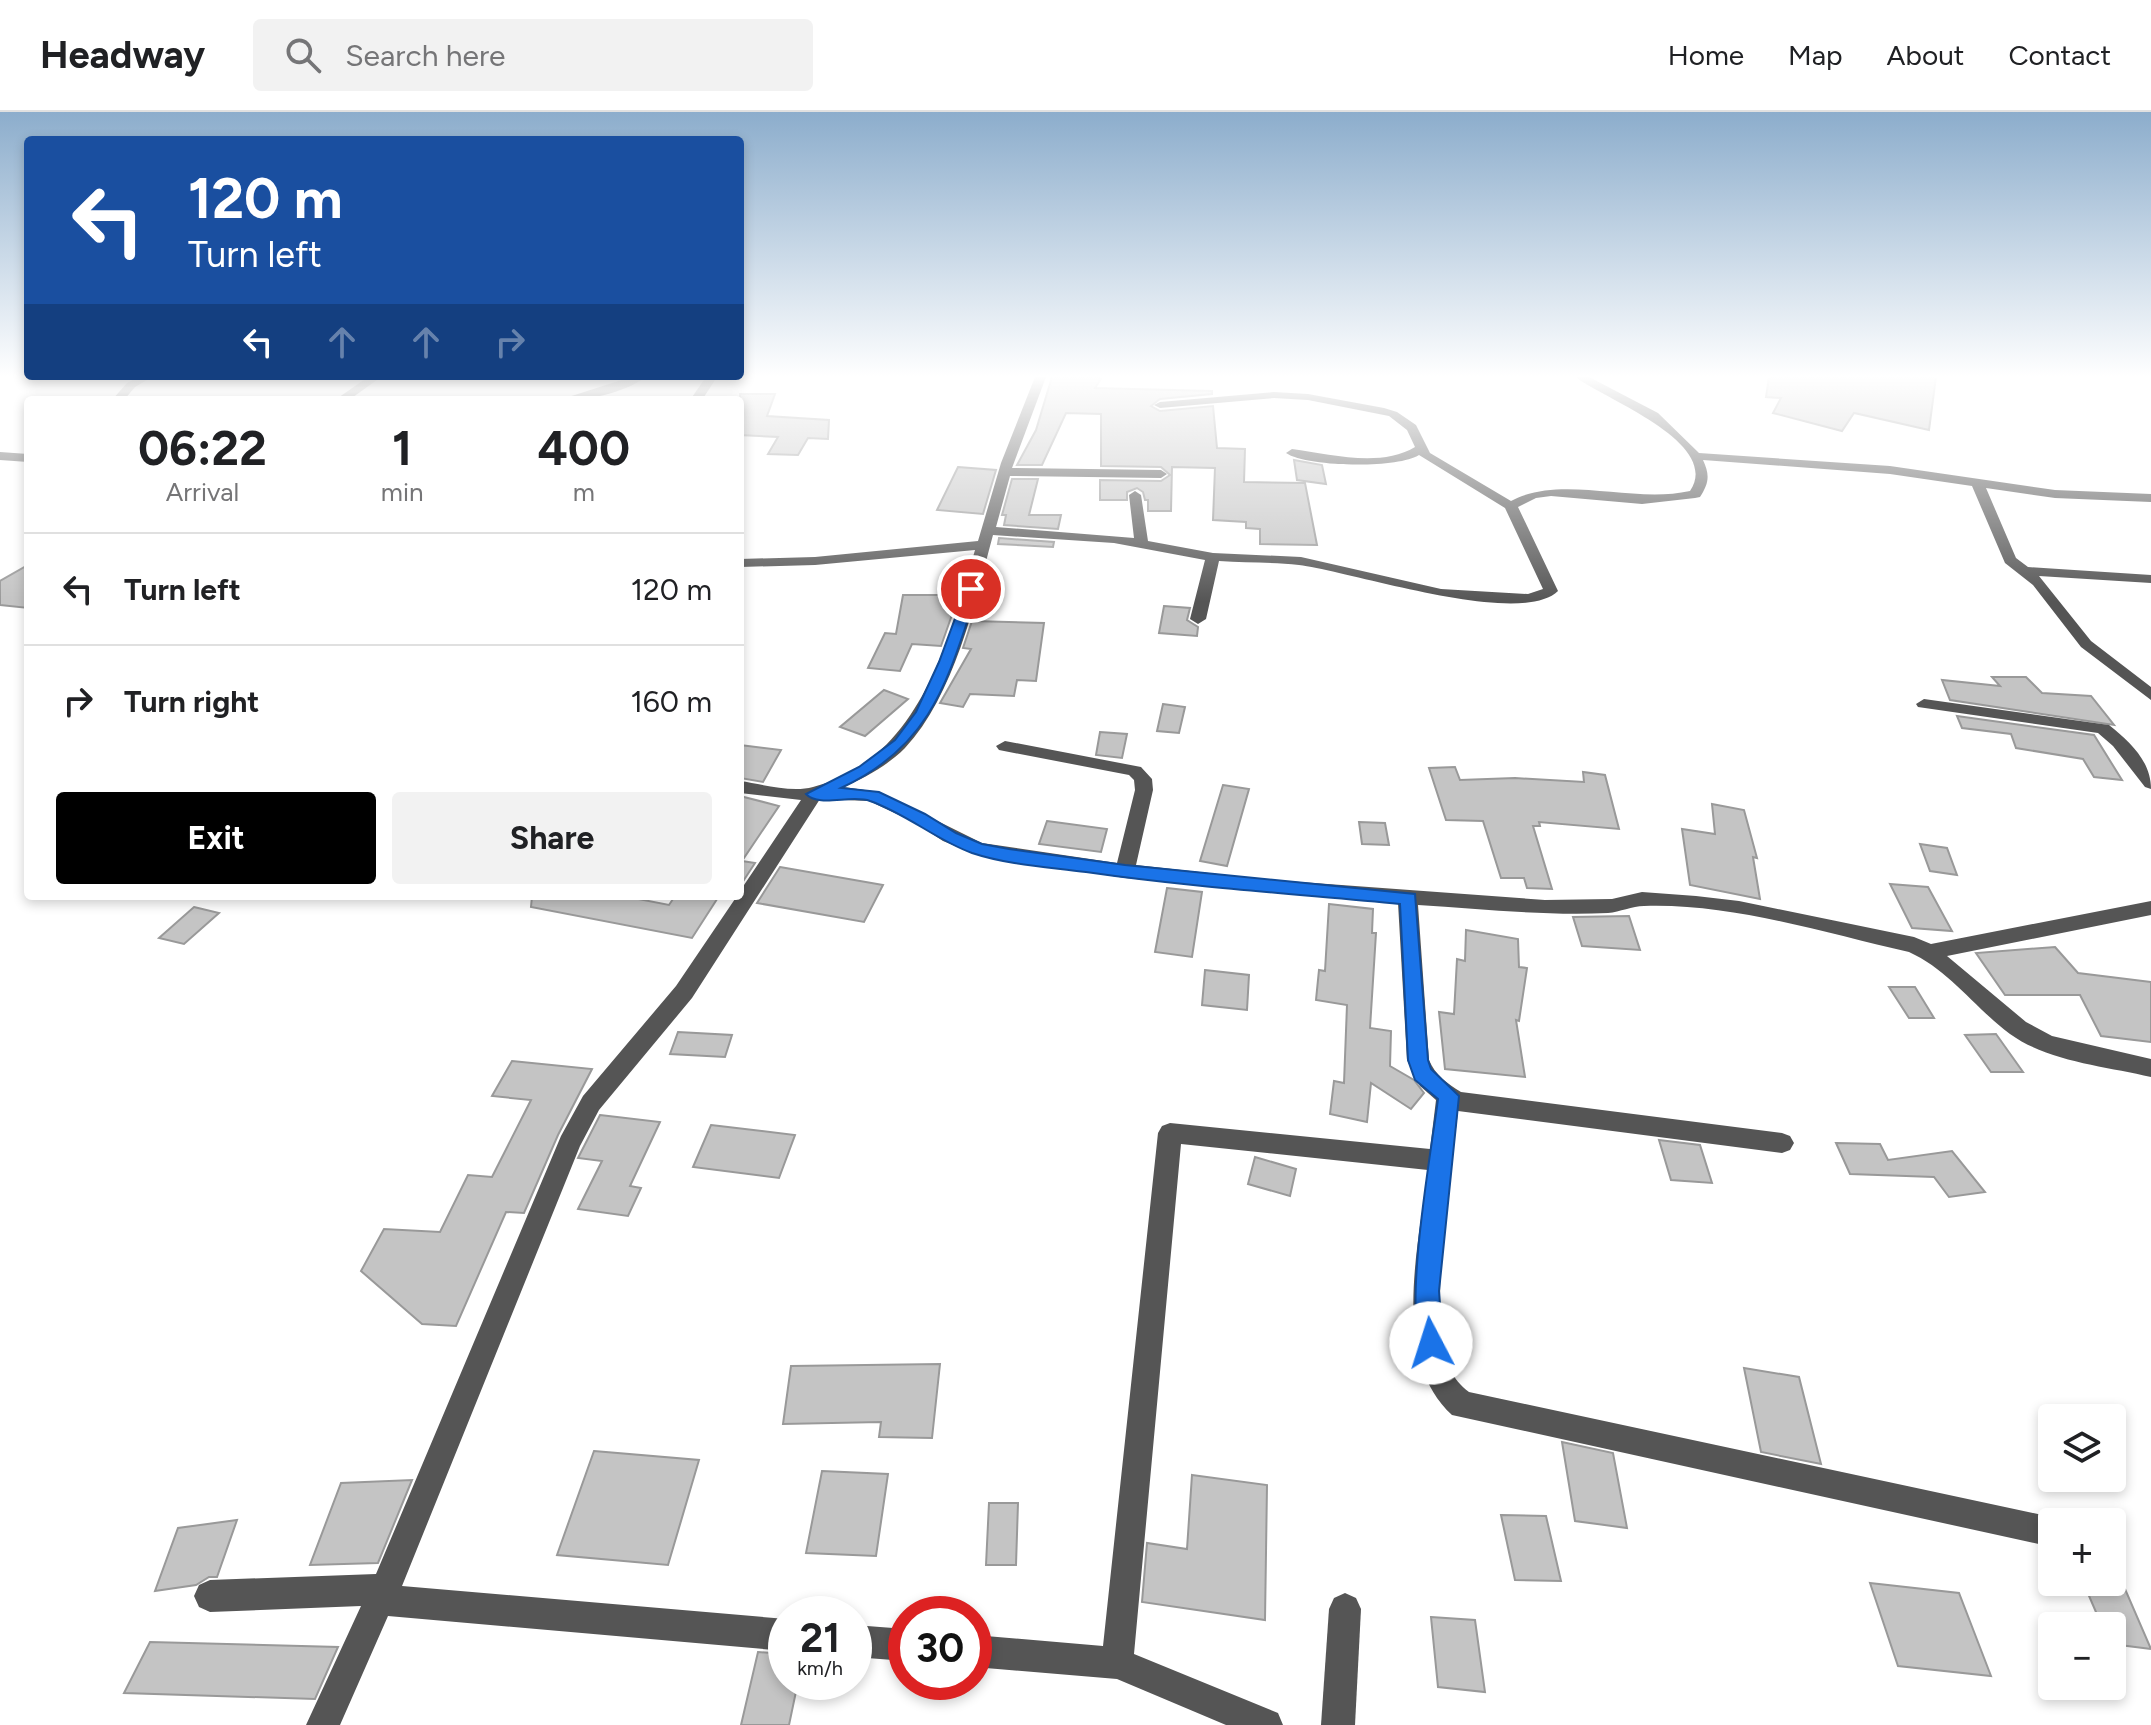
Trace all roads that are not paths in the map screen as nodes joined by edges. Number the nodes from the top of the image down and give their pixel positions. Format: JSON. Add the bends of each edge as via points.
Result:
{"nodes":[{"id":1,"x":1012,"y":452,"type":"edge"},
{"id":2,"x":1415,"y":452,"type":"edge"},
{"id":3,"x":1424,"y":452,"type":"edge"},
{"id":4,"x":1692,"y":452,"type":"edge"},
{"id":5,"x":1292,"y":453,"type":"dead end"},
{"id":6,"x":0,"y":456,"type":"edge"},
{"id":7,"x":1695,"y":456,"type":"junction"},
{"id":8,"x":24,"y":457,"type":"edge"},
{"id":9,"x":1005,"y":472,"type":"junction"},
{"id":10,"x":1161,"y":474,"type":"dead end"},
{"id":11,"x":1977,"y":482,"type":"junction"},
{"id":12,"x":1135,"y":495,"type":"dead end"},
{"id":13,"x":2151,"y":498,"type":"edge"},
{"id":14,"x":1511,"y":506,"type":"junction"},
{"id":15,"x":985,"y":538,"type":"junction"},
{"id":16,"x":1141,"y":543,"type":"junction"},
{"id":17,"x":1213,"y":557,"type":"junction"},
{"id":18,"x":744,"y":563,"type":"edge"},
{"id":19,"x":2028,"y":571,"type":"junction"},
{"id":20,"x":2151,"y":579,"type":"edge"},
{"id":21,"x":1198,"y":619,"type":"dead end"},
{"id":22,"x":2151,"y":695,"type":"edge"},
{"id":23,"x":1924,"y":704,"type":"dead end"},
{"id":24,"x":1005,"y":746,"type":"dead end"},
{"id":25,"x":2151,"y":783,"type":"edge"},
{"id":26,"x":744,"y":787,"type":"edge"},
{"id":27,"x":814,"y":794,"type":"junction"},
{"id":28,"x":1125,"y":871,"type":"junction"},
{"id":29,"x":1408,"y":898,"type":"junction"},
{"id":30,"x":2151,"y":908,"type":"edge"},
{"id":31,"x":1929,"y":952,"type":"junction"},
{"id":32,"x":2151,"y":1068,"type":"edge"},
{"id":33,"x":1448,"y":1096,"type":"junction"},
{"id":34,"x":1782,"y":1143,"type":"dead end"},
{"id":35,"x":1442,"y":1161,"type":"junction"},
{"id":36,"x":2038,"y":1529,"type":"edge"},
{"id":37,"x":382,"y":1595,"type":"junction"},
{"id":38,"x":210,"y":1596,"type":"dead end"},
{"id":39,"x":1345,"y":1609,"type":"dead end"},
{"id":40,"x":768,"y":1633,"type":"edge"},
{"id":41,"x":992,"y":1653,"type":"edge"},
{"id":42,"x":1117,"y":1663,"type":"junction"},
{"id":43,"x":323,"y":1725,"type":"edge"},
{"id":44,"x":1266,"y":1725,"type":"edge"},
{"id":45,"x":1338,"y":1725,"type":"edge"}],
"edges":[{"from":1,"to":9,"type":"street"},
{"from":2,"to":5,"type":"street","via":[[1386,460]]},
{"from":3,"to":14,"type":"street"},
{"from":4,"to":7,"type":"street"},
{"from":6,"to":8,"type":"street"},
{"from":7,"to":11,"type":"street"},
{"from":7,"to":14,"type":"street","via":[[1701,485],[1695,494],[1678,499],[1551,492],[1533,494]]},
{"from":9,"to":10,"type":"street"},
{"from":9,"to":15,"type":"street"},
{"from":11,"to":13,"type":"street","via":[[2055,494]]},
{"from":11,"to":19,"type":"street","via":[[2010,560]]},
{"from":12,"to":16,"type":"street"},
{"from":14,"to":17,"type":"street","via":[[1551,591],[1541,596],[1441,593],[1322,564]]},
{"from":15,"to":16,"type":"street"},
{"from":15,"to":18,"type":"street","via":[[815,561]]},
{"from":15,"to":27,"type":"street","via":[[946,662],[923,712],[884,757]]},
{"from":16,"to":17,"type":"street"},
{"from":17,"to":21,"type":"street"},
{"from":19,"to":20,"type":"street"},
{"from":19,"to":22,"type":"street","via":[[2086,644]]},
{"from":23,"to":25,"type":"street","via":[[2103,729]]},
{"from":24,"to":28,"type":"street","via":[[1135,771],[1143,779]]},
{"from":26,"to":27,"type":"street"},
{"from":27,"to":28,"type":"street","via":[[873,796],[978,849]]},
{"from":27,"to":37,"type":"street","via":[[684,992],[591,1103],[569,1143]]},
{"from":28,"to":29,"type":"street"},
{"from":29,"to":31,"type":"street","via":[[1545,907],[1612,906],[1642,899],[1696,903],[1885,937]]},
{"from":29,"to":33,"type":"street","via":[[1418,1060],[1422,1074]]},
{"from":30,"to":31,"type":"street"},
{"from":31,"to":32,"type":"street","via":[[1994,1010],[2047,1044]]},
{"from":33,"to":34,"type":"street"},
{"from":33,"to":35,"type":"street"},
{"from":35,"to":36,"type":"street","via":[[1427,1321],[1440,1382],[1462,1405]]},
{"from":35,"to":42,"type":"street","via":[[1170,1133]]},
{"from":37,"to":38,"type":"street"},
{"from":37,"to":40,"type":"street"},
{"from":37,"to":43,"type":"street"},
{"from":39,"to":45,"type":"street"},
{"from":41,"to":42,"type":"street"},
{"from":42,"to":44,"type":"street"}]}
